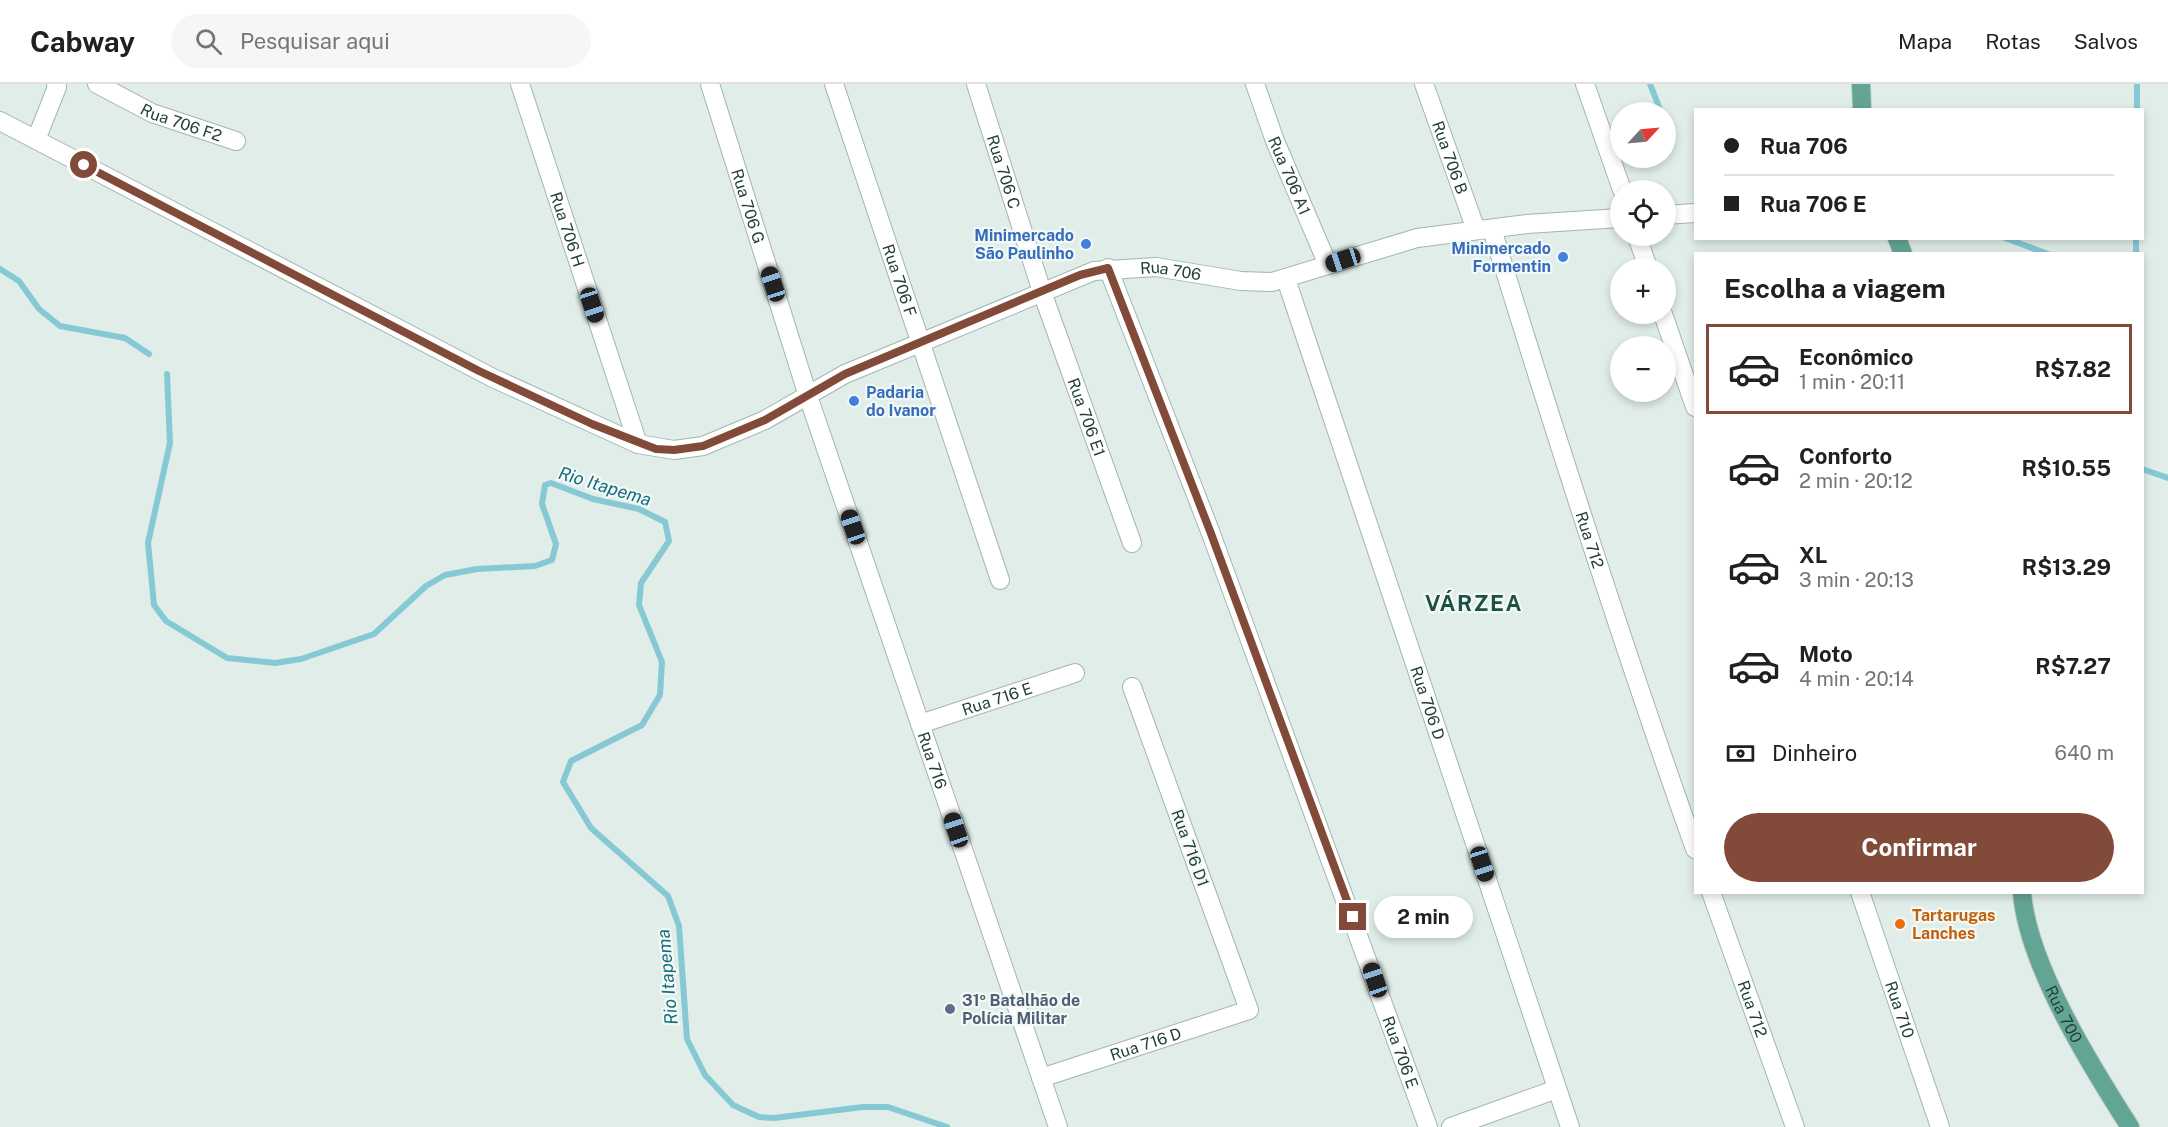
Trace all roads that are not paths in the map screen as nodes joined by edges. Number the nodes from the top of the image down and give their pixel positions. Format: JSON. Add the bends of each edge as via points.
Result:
{"nodes":[{"id":1,"x":56,"y":84,"type":"edge"},
{"id":2,"x":97,"y":84,"type":"edge"},
{"id":3,"x":133,"y":84,"type":"edge"},
{"id":4,"x":520,"y":84,"type":"edge"},
{"id":5,"x":710,"y":84,"type":"edge"},
{"id":6,"x":834,"y":84,"type":"edge"},
{"id":7,"x":976,"y":84,"type":"edge"},
{"id":8,"x":1255,"y":84,"type":"edge"},
{"id":9,"x":1424,"y":84,"type":"edge"},
{"id":10,"x":1585,"y":84,"type":"edge"},
{"id":11,"x":1861,"y":84,"type":"edge"},
{"id":12,"x":140,"y":106,"type":"junction"},
{"id":13,"x":1862,"y":108,"type":"edge"},
{"id":14,"x":4,"y":127,"type":"edge"},
{"id":15,"x":36,"y":140,"type":"junction"},
{"id":16,"x":236,"y":141,"type":"dead end"},
{"id":17,"x":1619,"y":180,"type":"edge"},
{"id":18,"x":1694,"y":213,"type":"edge"},
{"id":19,"x":1676,"y":214,"type":"edge"},
{"id":20,"x":1610,"y":219,"type":"edge"},
{"id":21,"x":1484,"y":229,"type":"junction"},
{"id":22,"x":1328,"y":265,"type":"junction"},
{"id":23,"x":1108,"y":268,"type":"junction"},
{"id":24,"x":1286,"y":279,"type":"junction"},
{"id":25,"x":1042,"y":292,"type":"junction"},
{"id":26,"x":1666,"y":324,"type":"edge"},
{"id":27,"x":920,"y":343,"type":"junction"},
{"id":28,"x":808,"y":396,"type":"junction"},
{"id":29,"x":1694,"y":404,"type":"edge"},
{"id":30,"x":638,"y":444,"type":"junction"},
{"id":31,"x":1132,"y":543,"type":"dead end"},
{"id":32,"x":1000,"y":580,"type":"dead end"},
{"id":33,"x":1075,"y":674,"type":"dead end"},
{"id":34,"x":1132,"y":687,"type":"dead end"},
{"id":35,"x":920,"y":724,"type":"junction"},
{"id":36,"x":1694,"y":846,"type":"edge"},
{"id":37,"x":1712,"y":894,"type":"edge"},
{"id":38,"x":1861,"y":894,"type":"edge"},
{"id":39,"x":2022,"y":894,"type":"edge"},
{"id":40,"x":1249,"y":1010,"type":"joint"},
{"id":41,"x":1041,"y":1078,"type":"junction"},
{"id":42,"x":1557,"y":1089,"type":"junction"},
{"id":43,"x":1058,"y":1127,"type":"edge"},
{"id":44,"x":1428,"y":1127,"type":"edge"},
{"id":45,"x":1451,"y":1127,"type":"edge"},
{"id":46,"x":1570,"y":1127,"type":"edge"},
{"id":47,"x":1795,"y":1127,"type":"edge"},
{"id":48,"x":1940,"y":1127,"type":"edge"},
{"id":49,"x":2130,"y":1127,"type":"edge"}],
"edges":[{"from":1,"to":15,"type":"street"},
{"from":2,"to":12,"type":"street","name":"Rua 706 F2"},
{"from":3,"to":12,"type":"street"},
{"from":4,"to":30,"type":"street","name":"Rua 706 H"},
{"from":5,"to":28,"type":"street","name":"Rua 706 G"},
{"from":6,"to":27,"type":"street","name":"Rua 706 F"},
{"from":7,"to":25,"type":"street","name":"Rua 706 C"},
{"from":8,"to":22,"type":"street","name":"Rua 706 A1"},
{"from":9,"to":21,"type":"street","name":"Rua 706 B"},
{"from":10,"to":17,"type":"street"},
{"from":11,"to":13,"type":"main road"},
{"from":12,"to":16,"type":"street","name":"Rua 706 F2"},
{"from":14,"to":15,"type":"street","name":"Rua 706"},
{"from":15,"to":30,"type":"street","name":"Rua 706","via":[[475,369]]},
{"from":18,"to":19,"type":"street"},
{"from":20,"to":21,"type":"street","name":"Rua 706"},
{"from":21,"to":22,"type":"street","name":"Rua 706","via":[[1417,238]]},
{"from":21,"to":36,"type":"street","name":"Rua 712"},
{"from":22,"to":24,"type":"street","name":"Rua 706"},
{"from":23,"to":24,"type":"street","name":"Rua 706","via":[[1156,267],[1257,282]]},
{"from":23,"to":25,"type":"street","name":"Rua 706"},
{"from":23,"to":44,"type":"street","name":"Rua 706 E","via":[[1210,531]]},
{"from":24,"to":42,"type":"street","name":"Rua 706 D"},
{"from":25,"to":27,"type":"street","name":"Rua 706"},
{"from":25,"to":31,"type":"street","name":"Rua 706 E1"},
{"from":26,"to":29,"type":"street"},
{"from":27,"to":28,"type":"street","name":"Rua 706","via":[[845,374]]},
{"from":27,"to":32,"type":"street","name":"Rua 706 F"},
{"from":28,"to":30,"type":"street","name":"Rua 706","via":[[765,420],[703,446],[674,450]]},
{"from":28,"to":35,"type":"street","name":"Rua 716"},
{"from":33,"to":35,"type":"street","name":"Rua 716 E"},
{"from":34,"to":40,"type":"street","name":"Rua 716 D1"},
{"from":35,"to":41,"type":"street","name":"Rua 716"},
{"from":37,"to":47,"type":"street","name":"Rua 712"},
{"from":38,"to":48,"type":"street","name":"Rua 710"},
{"from":39,"to":49,"type":"main road","name":"Rua 700","via":[[2029,931],[2055,997]]},
{"from":40,"to":41,"type":"street","name":"Rua 716 D"},
{"from":41,"to":43,"type":"street","name":"Rua 716"},
{"from":42,"to":45,"type":"street"},
{"from":42,"to":46,"type":"street","name":"Rua 706 D"}]}
